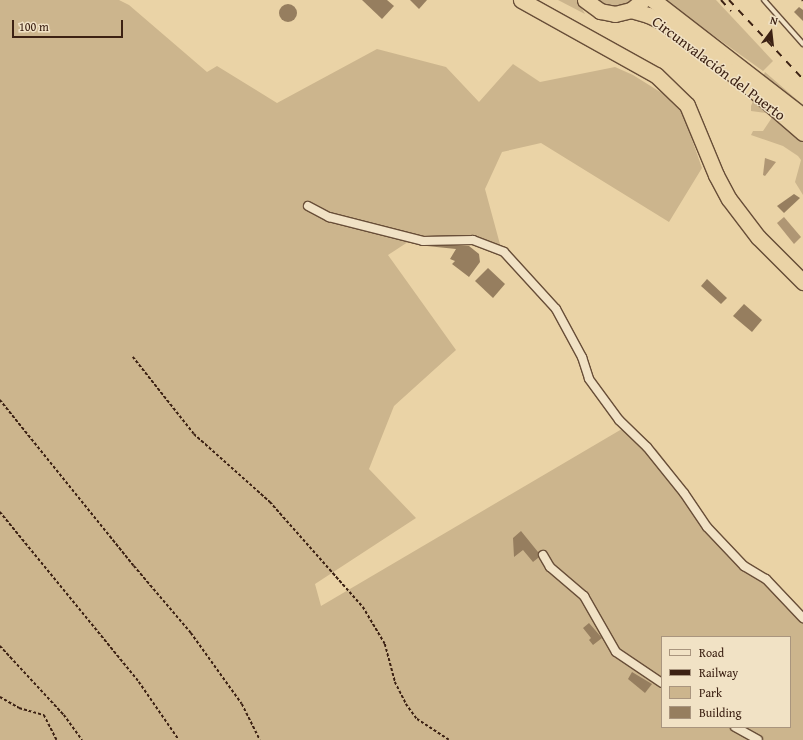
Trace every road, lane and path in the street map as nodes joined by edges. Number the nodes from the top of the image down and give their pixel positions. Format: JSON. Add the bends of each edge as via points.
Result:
{"nodes":[{"id":1,"x":521,"y":0,"type":"edge"},
{"id":2,"x":585,"y":0,"type":"edge"},
{"id":3,"x":643,"y":0,"type":"edge"},
{"id":4,"x":653,"y":0,"type":"edge"},
{"id":5,"x":764,"y":0,"type":"edge"},
{"id":6,"x":631,"y":10,"type":"junction"},
{"id":7,"x":803,"y":44,"type":"edge"},
{"id":8,"x":754,"y":83,"type":"junction"},
{"id":9,"x":803,"y":116,"type":"edge"},
{"id":10,"x":803,"y":133,"type":"edge"},
{"id":11,"x":308,"y":206,"type":"dead end"},
{"id":12,"x":803,"y":282,"type":"edge"},
{"id":13,"x":133,"y":357,"type":"dead end"},
{"id":14,"x":0,"y":400,"type":"edge"},
{"id":15,"x":0,"y":512,"type":"edge"},
{"id":16,"x":543,"y":555,"type":"dead end"},
{"id":17,"x":803,"y":618,"type":"edge"},
{"id":18,"x":0,"y":646,"type":"edge"},
{"id":19,"x":661,"y":682,"type":"edge"},
{"id":20,"x":0,"y":697,"type":"edge"},
{"id":21,"x":737,"y":728,"type":"edge"},
{"id":22,"x":58,"y":740,"type":"edge"},
{"id":23,"x":82,"y":740,"type":"edge"},
{"id":24,"x":179,"y":740,"type":"edge"},
{"id":25,"x":260,"y":740,"type":"edge"},
{"id":26,"x":449,"y":740,"type":"edge"},
{"id":27,"x":758,"y":740,"type":"edge"}],
"edges":[{"from":1,"to":12,"type":"highway","via":[[656,75],[687,105],[716,175],[729,199],[758,237]]},
{"from":2,"to":6,"type":"highway","name":"Circunvalación del Puerto","via":[[607,14]]},
{"from":3,"to":6,"type":"highway","name":"Circunvalación del Puerto"},
{"from":4,"to":8,"type":"highway","name":"Circunvalación del Puerto"},
{"from":5,"to":7,"type":"lane"},
{"from":6,"to":8,"type":"highway","name":"Circunvalación del Puerto","via":[[665,23]]},
{"from":8,"to":9,"type":"highway","name":"Circunvalación del Puerto"},
{"from":8,"to":10,"type":"highway","name":"Circunvalación del Puerto"},
{"from":11,"to":17,"type":"street","via":[[329,217],[423,241],[473,240],[486,242],[504,252],[556,309],[582,358],[589,378],[619,420],[647,447],[707,527],[744,566],[766,579]]},
{"from":13,"to":26,"type":"path","via":[[194,434],[270,502],[363,607],[385,644],[395,682],[406,704],[417,719]]},
{"from":14,"to":25,"type":"path","via":[[191,633],[242,704]]},
{"from":15,"to":24,"type":"path","via":[[138,682]]},
{"from":16,"to":19,"type":"street","via":[[550,567],[584,596],[616,652]]},
{"from":18,"to":23,"type":"path","via":[[64,715]]},
{"from":20,"to":22,"type":"path","via":[[19,708],[44,715]]},
{"from":21,"to":27,"type":"street"}]}
